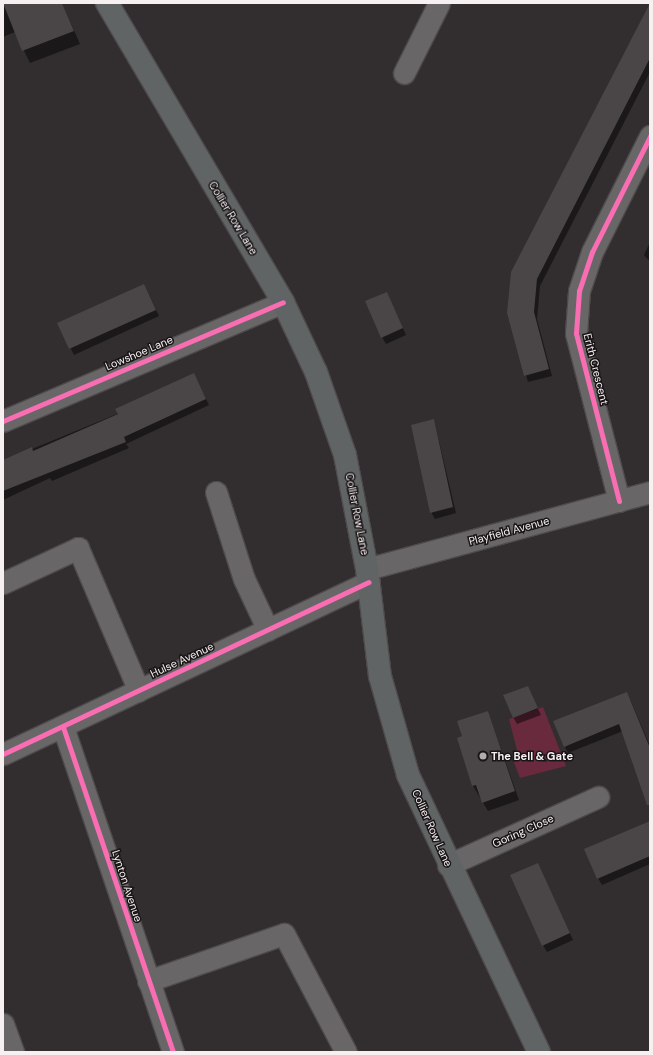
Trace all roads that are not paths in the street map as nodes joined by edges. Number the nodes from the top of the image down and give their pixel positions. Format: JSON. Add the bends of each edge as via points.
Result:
{"nodes":[{"id":1,"x":107,"y":3,"type":"edge"},
{"id":2,"x":439,"y":3,"type":"edge"},
{"id":3,"x":404,"y":73,"type":"dead end"},
{"id":4,"x":650,"y":136,"type":"edge"},
{"id":5,"x":283,"y":302,"type":"junction"},
{"id":6,"x":3,"y":421,"type":"edge"},
{"id":7,"x":216,"y":492,"type":"dead end"},
{"id":8,"x":650,"y":492,"type":"edge"},
{"id":9,"x":619,"y":501,"type":"junction"},
{"id":10,"x":368,"y":576,"type":"junction"},
{"id":11,"x":3,"y":583,"type":"edge"},
{"id":12,"x":268,"y":630,"type":"junction"},
{"id":13,"x":139,"y":691,"type":"junction"},
{"id":14,"x":63,"y":727,"type":"junction"},
{"id":15,"x":3,"y":754,"type":"edge"},
{"id":16,"x":598,"y":797,"type":"dead end"},
{"id":17,"x":448,"y":865,"type":"junction"},
{"id":18,"x":148,"y":981,"type":"junction"},
{"id":19,"x":3,"y":1024,"type":"edge"},
{"id":20,"x":13,"y":1052,"type":"edge"},
{"id":21,"x":173,"y":1052,"type":"edge"},
{"id":22,"x":346,"y":1052,"type":"edge"},
{"id":23,"x":539,"y":1052,"type":"edge"}],
"edges":[{"from":1,"to":5,"type":"main road","name":"Collier Row Lane"},
{"from":2,"to":3,"type":"street"},
{"from":4,"to":9,"type":"street","name":"Erith Crescent","via":[[592,252],[579,291],[576,333]]},
{"from":5,"to":6,"type":"street","name":"Lowshoe Lane"},
{"from":5,"to":10,"type":"main road","name":"Collier Row Lane","via":[[316,372],[345,455]]},
{"from":7,"to":12,"type":"street","via":[[244,579]]},
{"from":8,"to":9,"type":"street","name":"Playfield Avenue"},
{"from":9,"to":10,"type":"street","name":"Playfield Avenue"},
{"from":10,"to":12,"type":"street","name":"Hulse Avenue"},
{"from":10,"to":17,"type":"main road","name":"Collier Row Lane","via":[[380,676],[408,774]]},
{"from":11,"to":13,"type":"street","via":[[78,548]]},
{"from":12,"to":13,"type":"street","name":"Hulse Avenue"},
{"from":13,"to":14,"type":"street","name":"Hulse Avenue"},
{"from":14,"to":15,"type":"street","name":"Hulse Avenue"},
{"from":14,"to":18,"type":"street","name":"Lynton Avenue"},
{"from":16,"to":17,"type":"street","name":"Goring Close"},
{"from":17,"to":23,"type":"main road","name":"Collier Row Lane"},
{"from":18,"to":21,"type":"street","name":"Lynton Avenue"},
{"from":18,"to":22,"type":"street","via":[[284,934]]},
{"from":19,"to":20,"type":"street"}]}
